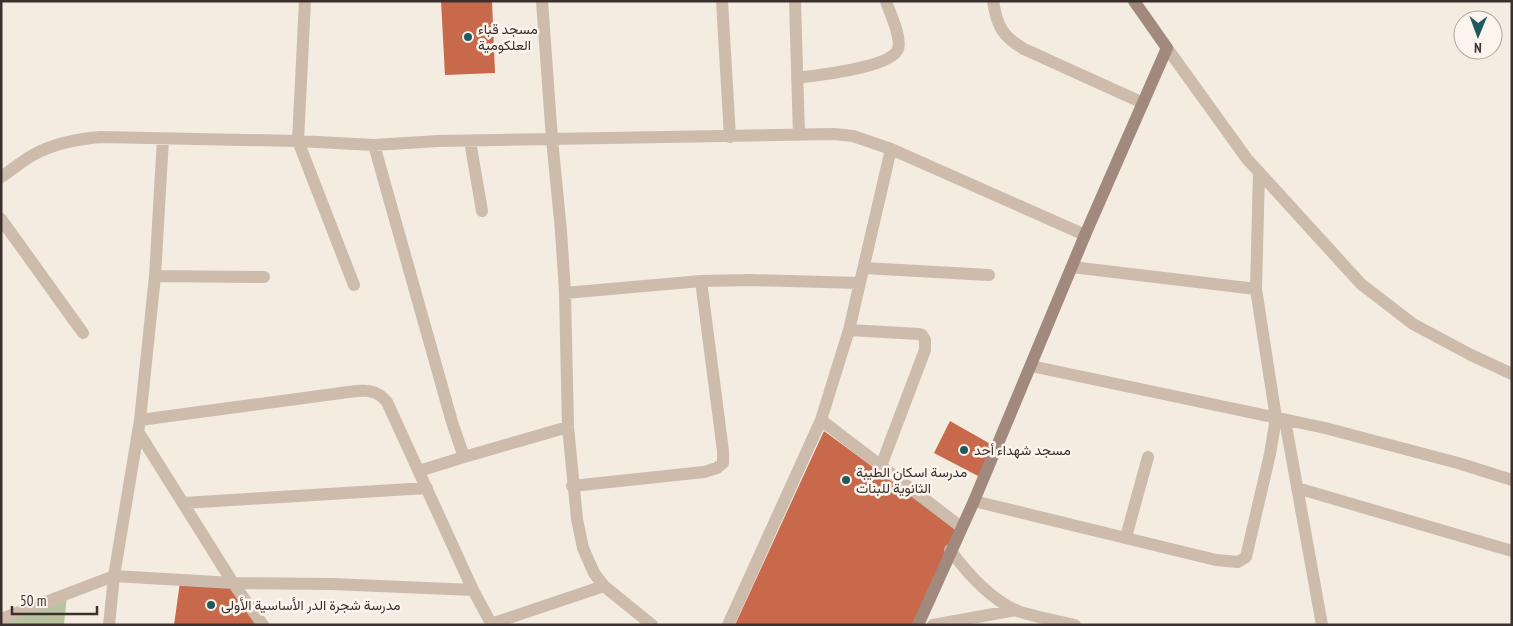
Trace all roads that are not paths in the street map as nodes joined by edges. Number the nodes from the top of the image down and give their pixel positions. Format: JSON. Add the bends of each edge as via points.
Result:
{"nodes":[{"id":1,"x":305,"y":1,"type":"edge"},
{"id":2,"x":542,"y":1,"type":"edge"},
{"id":3,"x":722,"y":1,"type":"edge"},
{"id":4,"x":795,"y":1,"type":"edge"},
{"id":5,"x":886,"y":1,"type":"edge"},
{"id":6,"x":993,"y":1,"type":"edge"},
{"id":7,"x":1134,"y":1,"type":"edge"},
{"id":8,"x":1167,"y":48,"type":"junction"},
{"id":9,"x":797,"y":78,"type":"junction"},
{"id":10,"x":1143,"y":103,"type":"junction"},
{"id":11,"x":800,"y":135,"type":"junction"},
{"id":12,"x":730,"y":137,"type":"junction"},
{"id":13,"x":163,"y":139,"type":"junction"},
{"id":14,"x":552,"y":139,"type":"junction"},
{"id":15,"x":298,"y":141,"type":"junction"},
{"id":16,"x":470,"y":141,"type":"junction"},
{"id":17,"x":374,"y":144,"type":"junction"},
{"id":18,"x":891,"y":149,"type":"junction"},
{"id":19,"x":1259,"y":172,"type":"junction"},
{"id":20,"x":1,"y":178,"type":"edge"},
{"id":21,"x":482,"y":211,"type":"dead end"},
{"id":22,"x":1,"y":220,"type":"edge"},
{"id":23,"x":1085,"y":235,"type":"junction"},
{"id":24,"x":1072,"y":267,"type":"junction"},
{"id":25,"x":864,"y":268,"type":"junction"},
{"id":26,"x":989,"y":275,"type":"dead end"},
{"id":27,"x":155,"y":276,"type":"junction"},
{"id":28,"x":264,"y":277,"type":"dead end"},
{"id":29,"x":701,"y":281,"type":"junction"},
{"id":30,"x":860,"y":283,"type":"junction"},
{"id":31,"x":354,"y":285,"type":"dead end"},
{"id":32,"x":1256,"y":289,"type":"junction"},
{"id":33,"x":565,"y":293,"type":"junction"},
{"id":34,"x":849,"y":330,"type":"junction"},
{"id":35,"x":83,"y":333,"type":"dead end"},
{"id":36,"x":1031,"y":366,"type":"junction"},
{"id":37,"x":1512,"y":374,"type":"edge"},
{"id":38,"x":1280,"y":419,"type":"junction"},
{"id":39,"x":140,"y":420,"type":"junction"},
{"id":40,"x":821,"y":420,"type":"junction"},
{"id":41,"x":568,"y":427,"type":"junction"},
{"id":42,"x":138,"y":433,"type":"junction"},
{"id":43,"x":1148,"y":457,"type":"dead end"},
{"id":44,"x":464,"y":458,"type":"junction"},
{"id":45,"x":881,"y":466,"type":"junction"},
{"id":46,"x":419,"y":472,"type":"junction"},
{"id":47,"x":1512,"y":480,"type":"edge"},
{"id":48,"x":572,"y":486,"type":"junction"},
{"id":49,"x":427,"y":488,"type":"junction"},
{"id":50,"x":1297,"y":488,"type":"junction"},
{"id":51,"x":974,"y":501,"type":"junction"},
{"id":52,"x":183,"y":504,"type":"junction"},
{"id":53,"x":961,"y":527,"type":"junction"},
{"id":54,"x":1126,"y":537,"type":"junction"},
{"id":55,"x":950,"y":550,"type":"junction"},
{"id":56,"x":1512,"y":551,"type":"edge"},
{"id":57,"x":114,"y":576,"type":"junction"},
{"id":58,"x":233,"y":583,"type":"junction"},
{"id":59,"x":604,"y":586,"type":"junction"},
{"id":60,"x":473,"y":590,"type":"junction"},
{"id":61,"x":1016,"y":610,"type":"junction"},
{"id":62,"x":1,"y":619,"type":"edge"},
{"id":63,"x":492,"y":624,"type":"edge"},
{"id":64,"x":109,"y":625,"type":"edge"},
{"id":65,"x":263,"y":625,"type":"edge"},
{"id":66,"x":652,"y":625,"type":"edge"},
{"id":67,"x":728,"y":625,"type":"edge"},
{"id":68,"x":918,"y":625,"type":"edge"},
{"id":69,"x":933,"y":625,"type":"edge"},
{"id":70,"x":1075,"y":625,"type":"edge"},
{"id":71,"x":1322,"y":625,"type":"edge"}],
"edges":[{"from":1,"to":15,"type":"street"},
{"from":2,"to":14,"type":"street"},
{"from":3,"to":12,"type":"street"},
{"from":4,"to":9,"type":"street"},
{"from":5,"to":9,"type":"street","via":[[899,43],[893,56],[849,70]]},
{"from":6,"to":10,"type":"street","via":[[1001,29],[1012,42]]},
{"from":7,"to":8,"type":"street"},
{"from":8,"to":10,"type":"street"},
{"from":8,"to":19,"type":"street","via":[[1238,148]]},
{"from":9,"to":11,"type":"street"},
{"from":10,"to":23,"type":"street"},
{"from":11,"to":12,"type":"street"},
{"from":11,"to":18,"type":"street","via":[[853,136]]},
{"from":12,"to":14,"type":"street"},
{"from":13,"to":15,"type":"street"},
{"from":13,"to":20,"type":"street","via":[[80,139],[32,155]]},
{"from":13,"to":27,"type":"street"},
{"from":14,"to":16,"type":"street"},
{"from":14,"to":33,"type":"street"},
{"from":15,"to":17,"type":"street"},
{"from":15,"to":31,"type":"street"},
{"from":16,"to":17,"type":"street"},
{"from":16,"to":21,"type":"street"},
{"from":17,"to":44,"type":"street"},
{"from":18,"to":23,"type":"street"},
{"from":18,"to":25,"type":"street"},
{"from":19,"to":32,"type":"street"},
{"from":19,"to":37,"type":"street","via":[[1378,299],[1413,324]]},
{"from":22,"to":35,"type":"street"},
{"from":23,"to":24,"type":"street"},
{"from":24,"to":32,"type":"street"},
{"from":24,"to":36,"type":"street"},
{"from":25,"to":26,"type":"street"},
{"from":25,"to":30,"type":"street"},
{"from":27,"to":28,"type":"street"},
{"from":27,"to":39,"type":"street"},
{"from":29,"to":30,"type":"street"},
{"from":29,"to":33,"type":"street"},
{"from":29,"to":48,"type":"street","via":[[722,463],[704,472]]},
{"from":30,"to":34,"type":"street"},
{"from":32,"to":38,"type":"street"},
{"from":33,"to":41,"type":"street"},
{"from":34,"to":40,"type":"street"},
{"from":34,"to":45,"type":"street","via":[[919,334],[925,340],[925,350]]},
{"from":36,"to":38,"type":"street"},
{"from":36,"to":51,"type":"street"},
{"from":38,"to":47,"type":"street","via":[[1382,442]]},
{"from":38,"to":50,"type":"street"},
{"from":38,"to":54,"type":"street","via":[[1246,557],[1232,562],[1216,560]]},
{"from":39,"to":42,"type":"street"},
{"from":39,"to":46,"type":"street","via":[[370,391],[378,393],[387,402]]},
{"from":40,"to":45,"type":"street"},
{"from":40,"to":67,"type":"street"},
{"from":41,"to":44,"type":"street"},
{"from":41,"to":48,"type":"street"},
{"from":42,"to":52,"type":"street"},
{"from":42,"to":57,"type":"street"},
{"from":43,"to":54,"type":"street"},
{"from":44,"to":46,"type":"street"},
{"from":45,"to":53,"type":"street"},
{"from":46,"to":49,"type":"street"},
{"from":48,"to":59,"type":"street","via":[[583,548]]},
{"from":49,"to":52,"type":"street"},
{"from":49,"to":60,"type":"street"},
{"from":50,"to":56,"type":"street"},
{"from":50,"to":71,"type":"street"},
{"from":51,"to":53,"type":"street"},
{"from":51,"to":54,"type":"street"},
{"from":52,"to":58,"type":"street"},
{"from":53,"to":55,"type":"street"},
{"from":55,"to":61,"type":"street","via":[[978,583]]},
{"from":55,"to":68,"type":"street"},
{"from":57,"to":58,"type":"street"},
{"from":57,"to":62,"type":"street"},
{"from":57,"to":64,"type":"street"},
{"from":58,"to":60,"type":"street"},
{"from":58,"to":65,"type":"street"},
{"from":59,"to":63,"type":"street"},
{"from":59,"to":66,"type":"street"},
{"from":60,"to":63,"type":"street"},
{"from":61,"to":69,"type":"street"},
{"from":61,"to":70,"type":"street"}]}
